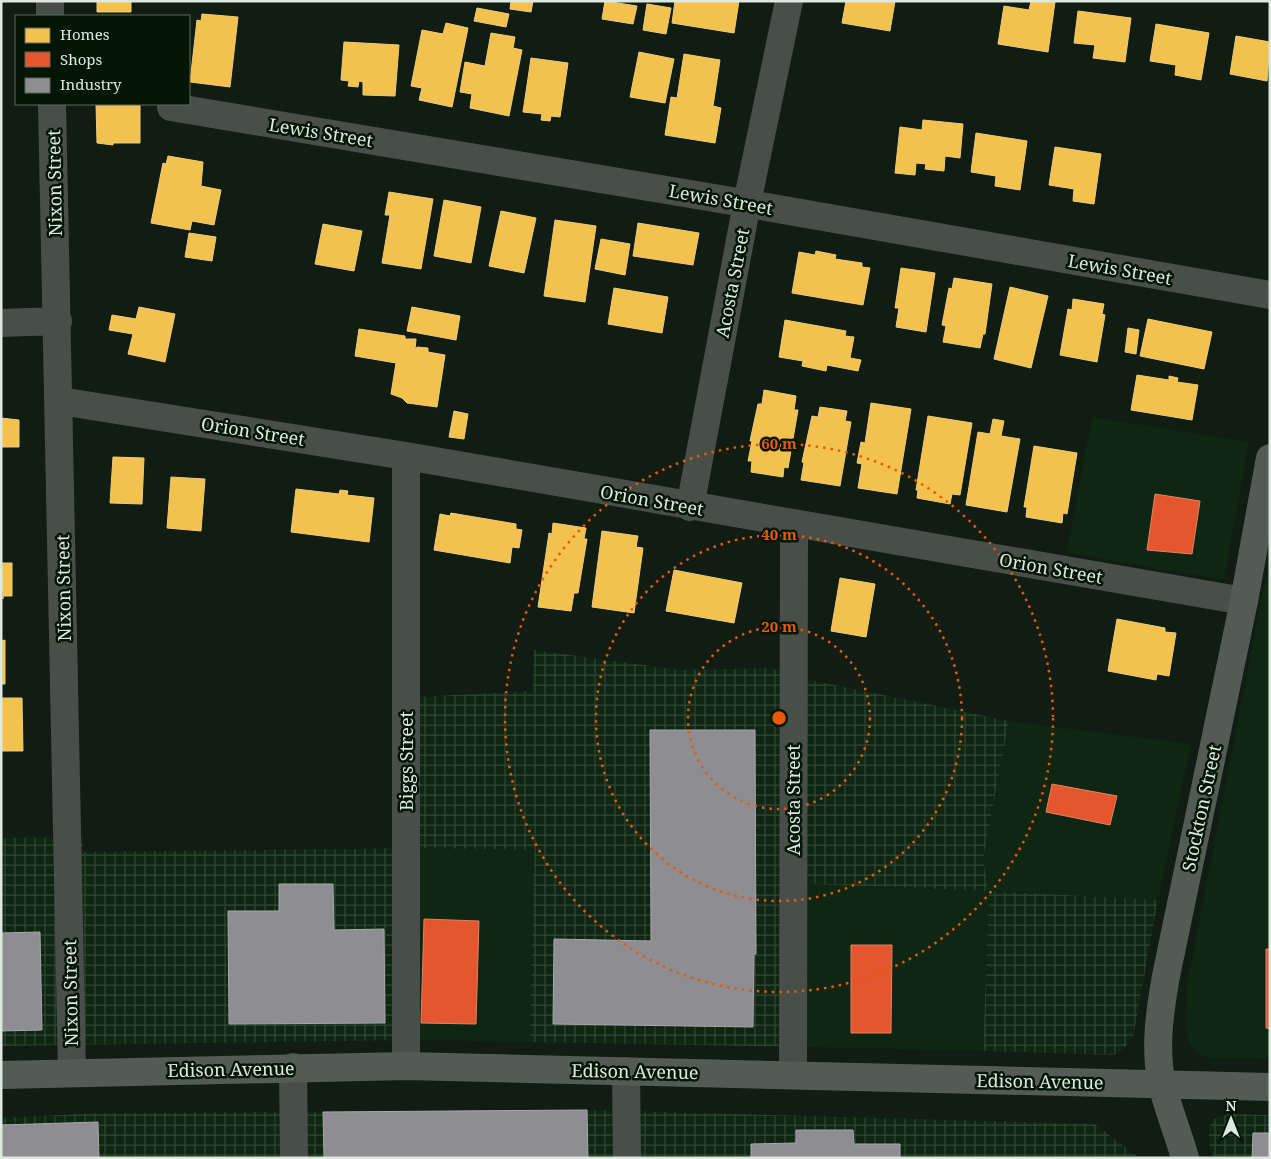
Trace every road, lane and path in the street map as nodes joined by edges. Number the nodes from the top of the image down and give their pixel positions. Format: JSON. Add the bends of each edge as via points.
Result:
{"nodes":[{"id":1,"x":50,"y":1,"type":"edge"},
{"id":2,"x":789,"y":1,"type":"edge"},
{"id":3,"x":50,"y":15,"type":"edge"},
{"id":4,"x":52,"y":105,"type":"edge"},
{"id":5,"x":171,"y":107,"type":"dead end"},
{"id":6,"x":747,"y":203,"type":"junction"},
{"id":7,"x":1270,"y":295,"type":"edge"},
{"id":8,"x":58,"y":322,"type":"junction"},
{"id":9,"x":1,"y":323,"type":"edge"},
{"id":10,"x":60,"y":401,"type":"junction"},
{"id":11,"x":406,"y":456,"type":"junction"},
{"id":12,"x":1270,"y":458,"type":"edge"},
{"id":13,"x":690,"y":507,"type":"junction"},
{"id":14,"x":794,"y":525,"type":"junction"},
{"id":15,"x":1244,"y":601,"type":"junction"},
{"id":16,"x":406,"y":1066,"type":"junction"},
{"id":17,"x":293,"y":1067,"type":"junction"},
{"id":18,"x":626,"y":1071,"type":"junction"},
{"id":19,"x":72,"y":1072,"type":"junction"},
{"id":20,"x":1,"y":1075,"type":"edge"},
{"id":21,"x":793,"y":1075,"type":"junction"},
{"id":22,"x":1162,"y":1084,"type":"junction"},
{"id":23,"x":1270,"y":1086,"type":"edge"},
{"id":24,"x":294,"y":1158,"type":"edge"},
{"id":25,"x":627,"y":1158,"type":"edge"},
{"id":26,"x":1185,"y":1158,"type":"edge"}],
"edges":[{"from":1,"to":3,"type":"street"},
{"from":2,"to":6,"type":"street","name":"Acosta Street"},
{"from":4,"to":8,"type":"street","name":"Nixon Street"},
{"from":5,"to":6,"type":"street","name":"Lewis Street"},
{"from":6,"to":7,"type":"street","name":"Lewis Street"},
{"from":6,"to":13,"type":"street","name":"Acosta Street"},
{"from":8,"to":9,"type":"street"},
{"from":8,"to":10,"type":"street","name":"Nixon Street"},
{"from":10,"to":11,"type":"street","name":"Orion Street"},
{"from":10,"to":19,"type":"street","name":"Nixon Street"},
{"from":11,"to":13,"type":"street","name":"Orion Street"},
{"from":11,"to":16,"type":"street","name":"Biggs Street"},
{"from":12,"to":15,"type":"main road","name":"Stockton Street"},
{"from":13,"to":14,"type":"street","name":"Orion Street"},
{"from":14,"to":15,"type":"street","name":"Orion Street"},
{"from":14,"to":21,"type":"street","name":"Acosta Street"},
{"from":15,"to":22,"type":"main road","name":"Stockton Street","via":[[1166,976],[1159,1034]]},
{"from":16,"to":17,"type":"main road","name":"Edison Avenue"},
{"from":16,"to":18,"type":"main road","name":"Edison Avenue"},
{"from":17,"to":19,"type":"main road","name":"Edison Avenue"},
{"from":17,"to":24,"type":"street"},
{"from":18,"to":21,"type":"main road","name":"Edison Avenue"},
{"from":18,"to":25,"type":"street"},
{"from":19,"to":20,"type":"main road","name":"Edison Avenue"},
{"from":21,"to":22,"type":"main road","name":"Edison Avenue"},
{"from":22,"to":23,"type":"main road","name":"Edison Avenue"},
{"from":22,"to":26,"type":"main road","name":"Stockton Street"}]}
